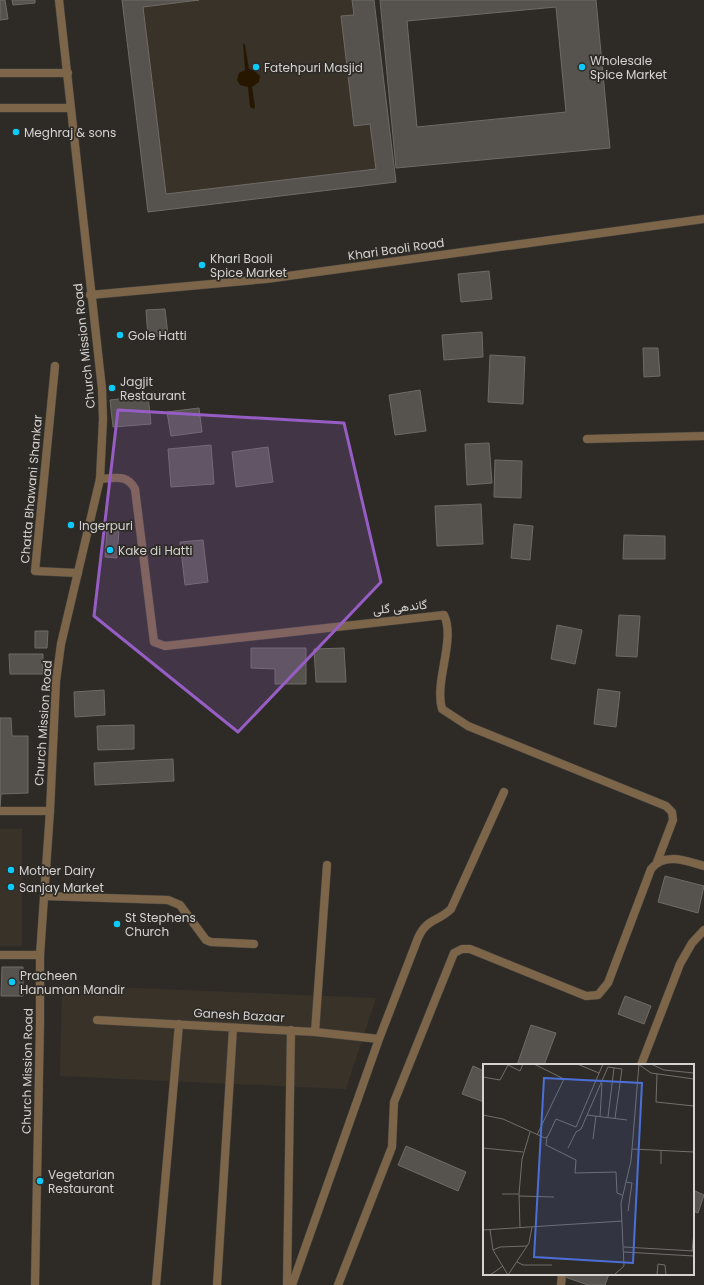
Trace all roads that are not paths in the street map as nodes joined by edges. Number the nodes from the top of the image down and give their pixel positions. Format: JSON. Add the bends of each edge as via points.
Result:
{"nodes":[{"id":1,"x":59,"y":0,"type":"edge"},
{"id":2,"x":0,"y":72,"type":"edge"},
{"id":3,"x":68,"y":73,"type":"junction"},
{"id":4,"x":0,"y":108,"type":"edge"},
{"id":5,"x":71,"y":108,"type":"junction"},
{"id":6,"x":704,"y":219,"type":"edge"},
{"id":7,"x":90,"y":295,"type":"junction"},
{"id":8,"x":54,"y":366,"type":"dead end"},
{"id":9,"x":704,"y":436,"type":"edge"},
{"id":10,"x":587,"y":439,"type":"dead end"},
{"id":11,"x":100,"y":479,"type":"junction"},
{"id":12,"x":78,"y":573,"type":"junction"},
{"id":13,"x":504,"y":792,"type":"dead end"},
{"id":14,"x":0,"y":811,"type":"edge"},
{"id":15,"x":50,"y":811,"type":"junction"},
{"id":16,"x":656,"y":862,"type":"junction"},
{"id":17,"x":326,"y":864,"type":"dead end"},
{"id":18,"x":704,"y":866,"type":"edge"},
{"id":19,"x":44,"y":896,"type":"junction"},
{"id":20,"x":704,"y":930,"type":"edge"},
{"id":21,"x":254,"y":944,"type":"dead end"},
{"id":22,"x":0,"y":955,"type":"edge"},
{"id":23,"x":40,"y":955,"type":"junction"},
{"id":24,"x":97,"y":1020,"type":"dead end"},
{"id":25,"x":179,"y":1024,"type":"junction"},
{"id":26,"x":233,"y":1028,"type":"junction"},
{"id":27,"x":291,"y":1030,"type":"junction"},
{"id":28,"x":315,"y":1032,"type":"junction"},
{"id":29,"x":379,"y":1039,"type":"junction"},
{"id":30,"x":641,"y":1064,"type":"edge"},
{"id":31,"x":562,"y":1275,"type":"edge"},
{"id":32,"x":35,"y":1285,"type":"edge"},
{"id":33,"x":156,"y":1285,"type":"edge"},
{"id":34,"x":217,"y":1285,"type":"edge"},
{"id":35,"x":287,"y":1285,"type":"edge"},
{"id":36,"x":292,"y":1285,"type":"edge"},
{"id":37,"x":338,"y":1285,"type":"edge"},
{"id":38,"x":560,"y":1285,"type":"edge"}],
"edges":[{"from":1,"to":3,"type":"street","name":"Church Mission Road"},
{"from":2,"to":3,"type":"street"},
{"from":3,"to":5,"type":"street","name":"Church Mission Road"},
{"from":4,"to":5,"type":"street"},
{"from":5,"to":7,"type":"street","name":"Church Mission Road"},
{"from":6,"to":7,"type":"street","name":"Khari Baoli Road","via":[[266,279]]},
{"from":7,"to":11,"type":"street","name":"Church Mission Road","via":[[102,389]]},
{"from":8,"to":12,"type":"street","name":"Chatta Bhawani Shankar","via":[[35,571]]},
{"from":9,"to":10,"type":"street"},
{"from":11,"to":12,"type":"street","name":"Church Mission Road"},
{"from":11,"to":16,"type":"street","name":"گاندھی گلی","via":[[124,477],[135,489],[154,642],[165,646],[444,616],[448,630],[440,697],[442,709],[468,726],[666,806],[672,812],[673,820]]},
{"from":12,"to":15,"type":"street","name":"Church Mission Road","via":[[61,644],[56,681]]},
{"from":13,"to":29,"type":"street","via":[[452,909],[422,928]]},
{"from":14,"to":15,"type":"street"},
{"from":15,"to":19,"type":"street","name":"Church Mission Road"},
{"from":16,"to":18,"type":"street","via":[[674,859]]},
{"from":16,"to":37,"type":"street","via":[[651,869],[608,983],[598,995],[586,996],[470,949],[454,953],[394,1102],[392,1147]]},
{"from":17,"to":28,"type":"street"},
{"from":19,"to":21,"type":"street","via":[[168,900],[180,905],[206,940]]},
{"from":19,"to":23,"type":"street","name":"Church Mission Road"},
{"from":20,"to":30,"type":"street","via":[[692,943],[680,964]]},
{"from":22,"to":23,"type":"street"},
{"from":23,"to":32,"type":"street","name":"Church Mission Road"},
{"from":24,"to":25,"type":"street","name":"Ganesh Bazaar"},
{"from":25,"to":26,"type":"street","name":"Ganesh Bazaar"},
{"from":25,"to":33,"type":"street"},
{"from":26,"to":27,"type":"street","name":"Ganesh Bazaar"},
{"from":26,"to":34,"type":"street"},
{"from":27,"to":28,"type":"street","name":"Ganesh Bazaar"},
{"from":27,"to":35,"type":"street"},
{"from":28,"to":29,"type":"street","name":"Ganesh Bazaar"},
{"from":29,"to":36,"type":"street"},
{"from":31,"to":38,"type":"street"}]}
